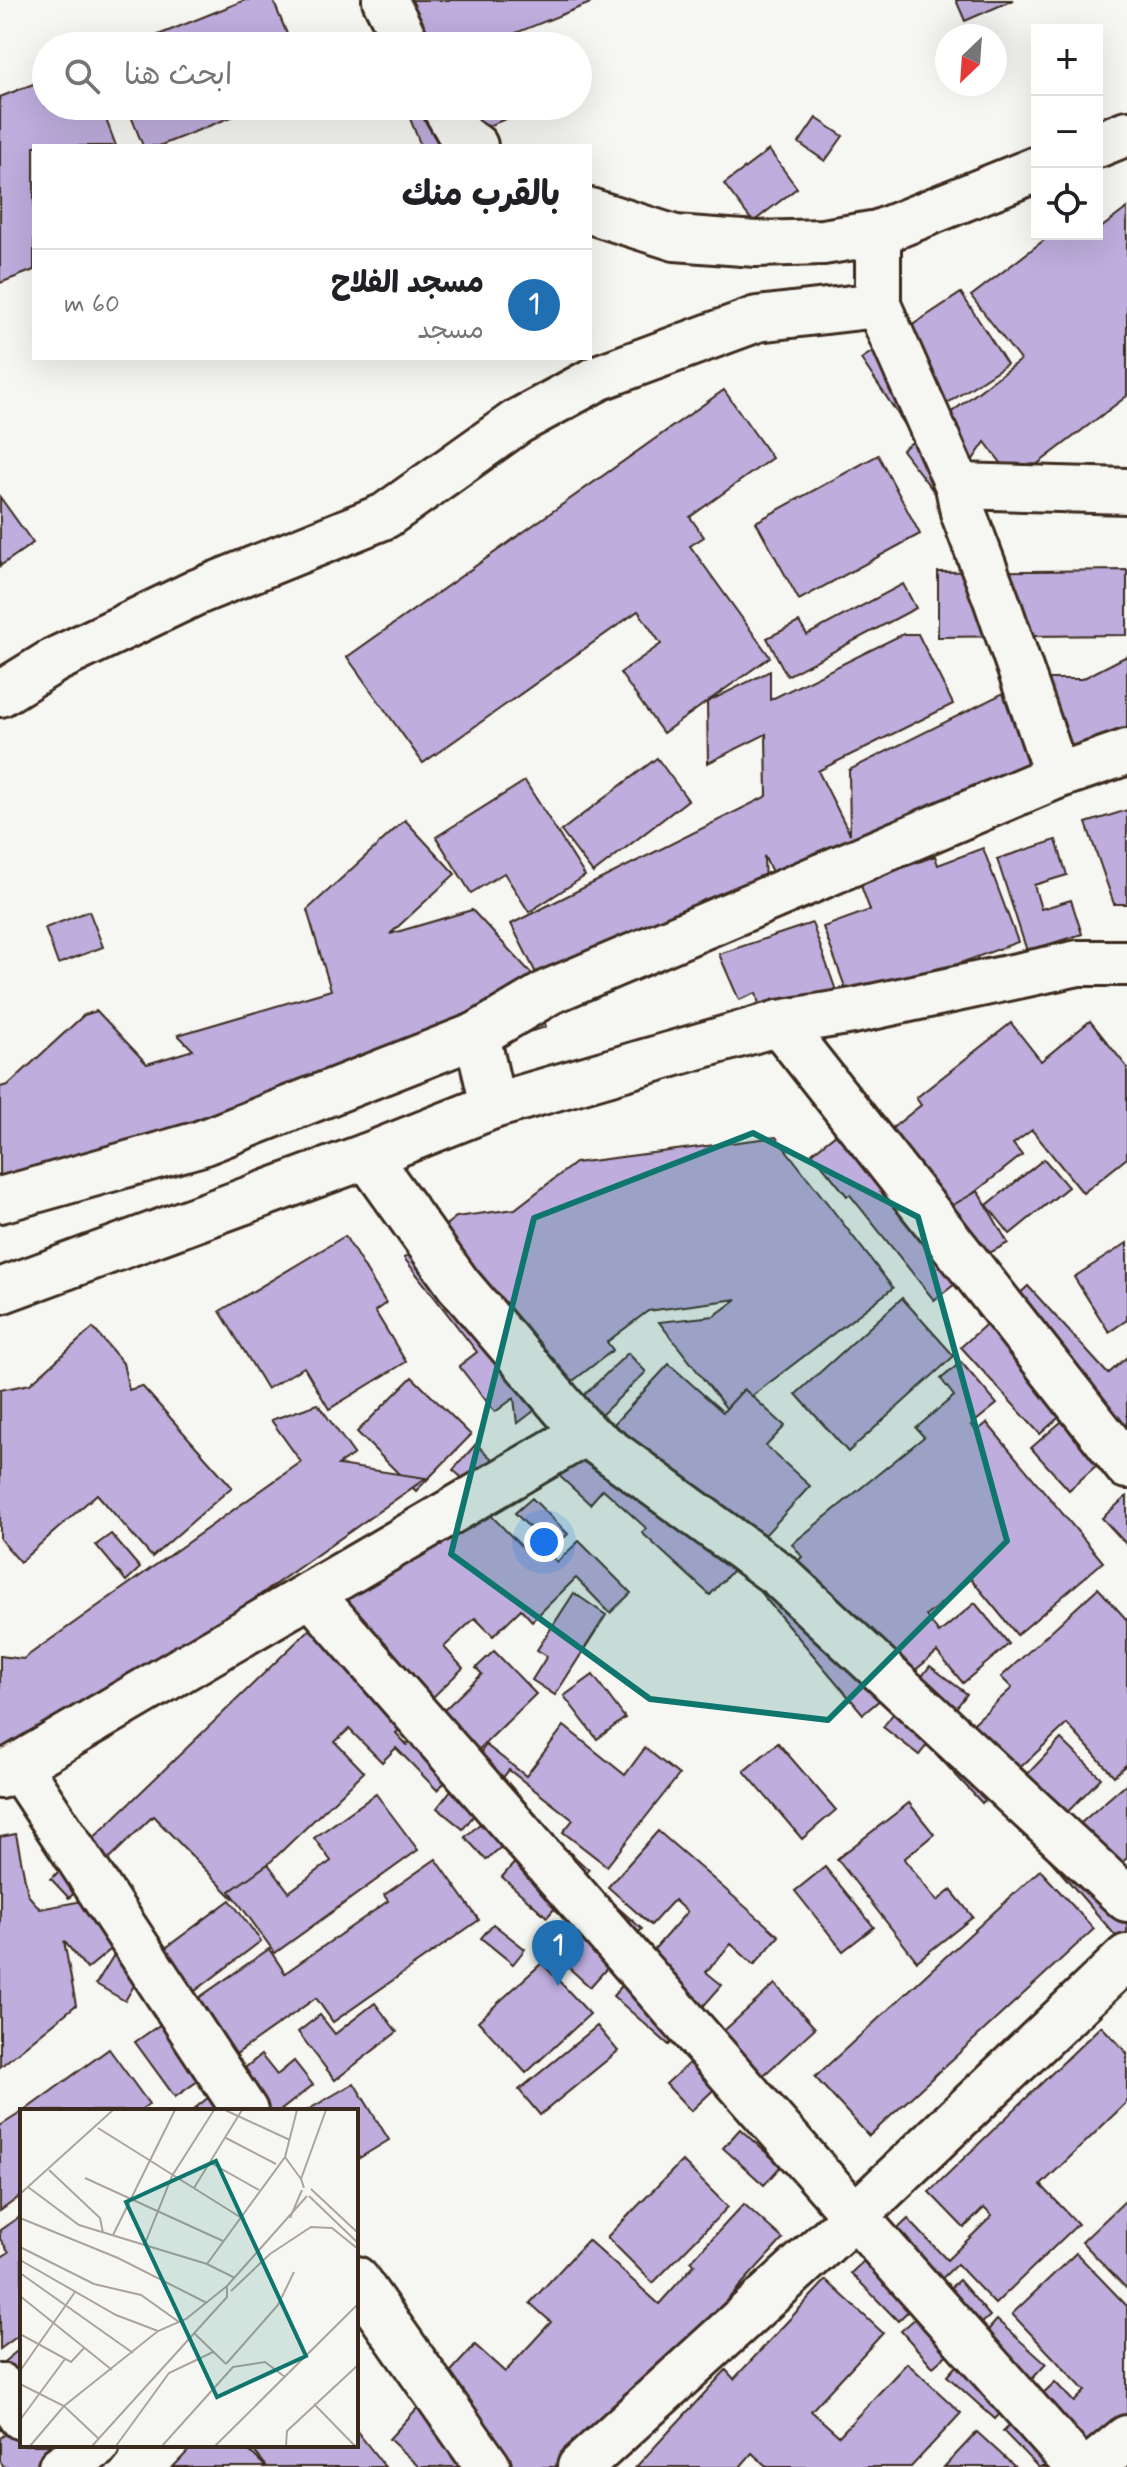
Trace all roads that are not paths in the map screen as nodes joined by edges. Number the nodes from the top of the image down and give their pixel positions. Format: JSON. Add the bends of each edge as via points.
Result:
{"nodes":[{"id":1,"x":385,"y":0,"type":"edge"},
{"id":2,"x":401,"y":32,"type":"edge"},
{"id":3,"x":452,"y":120,"type":"edge"},
{"id":4,"x":1127,"y":133,"type":"edge"},
{"id":5,"x":1103,"y":143,"type":"edge"},
{"id":6,"x":472,"y":144,"type":"edge"},
{"id":7,"x":1031,"y":171,"type":"edge"},
{"id":8,"x":592,"y":212,"type":"edge"},
{"id":9,"x":878,"y":233,"type":"junction"},
{"id":10,"x":878,"y":305,"type":"junction"},
{"id":11,"x":958,"y":486,"type":"junction"},
{"id":12,"x":1127,"y":491,"type":"edge"},
{"id":13,"x":0,"y":694,"type":"edge"},
{"id":14,"x":1127,"y":752,"type":"edge"},
{"id":15,"x":1057,"y":776,"type":"junction"},
{"id":16,"x":1127,"y":963,"type":"edge"},
{"id":17,"x":779,"y":1023,"type":"junction"},
{"id":18,"x":477,"y":1035,"type":"junction"},
{"id":19,"x":493,"y":1106,"type":"junction"},
{"id":20,"x":367,"y":1156,"type":"junction"},
{"id":21,"x":0,"y":1200,"type":"edge"},
{"id":22,"x":0,"y":1291,"type":"edge"},
{"id":23,"x":585,"y":1433,"type":"junction"},
{"id":24,"x":1127,"y":1466,"type":"edge"},
{"id":25,"x":311,"y":1594,"type":"junction"},
{"id":26,"x":9,"y":1771,"type":"edge"},
{"id":27,"x":1127,"y":1899,"type":"edge"},
{"id":28,"x":1127,"y":1957,"type":"edge"},
{"id":29,"x":244,"y":2109,"type":"edge"},
{"id":30,"x":855,"y":2216,"type":"junction"},
{"id":31,"x":358,"y":2282,"type":"edge"},
{"id":32,"x":0,"y":2386,"type":"edge"},
{"id":33,"x":20,"y":2414,"type":"edge"},
{"id":34,"x":1127,"y":2438,"type":"edge"},
{"id":35,"x":44,"y":2447,"type":"edge"},
{"id":36,"x":94,"y":2447,"type":"edge"},
{"id":37,"x":60,"y":2467,"type":"edge"},
{"id":38,"x":488,"y":2467,"type":"edge"},
{"id":39,"x":580,"y":2467,"type":"edge"},
{"id":40,"x":1078,"y":2467,"type":"edge"},
{"id":41,"x":1092,"y":2467,"type":"edge"}],
"edges":[{"from":1,"to":2,"type":"street"},
{"from":3,"to":6,"type":"street"},
{"from":4,"to":5,"type":"street"},
{"from":7,"to":9,"type":"street"},
{"from":8,"to":9,"type":"street","via":[[675,238],[769,244]]},
{"from":9,"to":10,"type":"street"},
{"from":10,"to":11,"type":"street"},
{"from":10,"to":13,"type":"street","via":[[757,319],[600,377],[517,422],[385,516],[197,592],[55,660]]},
{"from":11,"to":12,"type":"street"},
{"from":11,"to":15,"type":"street"},
{"from":14,"to":15,"type":"street"},
{"from":15,"to":18,"type":"street","via":[[549,992]]},
{"from":16,"to":17,"type":"street","via":[[1078,963]]},
{"from":17,"to":19,"type":"street"},
{"from":17,"to":24,"type":"street"},
{"from":18,"to":19,"type":"street"},
{"from":18,"to":21,"type":"street","via":[[199,1144]]},
{"from":19,"to":20,"type":"street"},
{"from":20,"to":22,"type":"street"},
{"from":20,"to":23,"type":"street","via":[[458,1284]]},
{"from":23,"to":25,"type":"street"},
{"from":23,"to":27,"type":"street","via":[[779,1575]]},
{"from":25,"to":26,"type":"street"},
{"from":25,"to":30,"type":"street"},
{"from":26,"to":29,"type":"street"},
{"from":28,"to":30,"type":"street"},
{"from":30,"to":39,"type":"street"},
{"from":30,"to":40,"type":"street"},
{"from":31,"to":38,"type":"street"},
{"from":32,"to":33,"type":"street"},
{"from":34,"to":41,"type":"street"},
{"from":35,"to":37,"type":"street"},
{"from":36,"to":37,"type":"street"}]}
